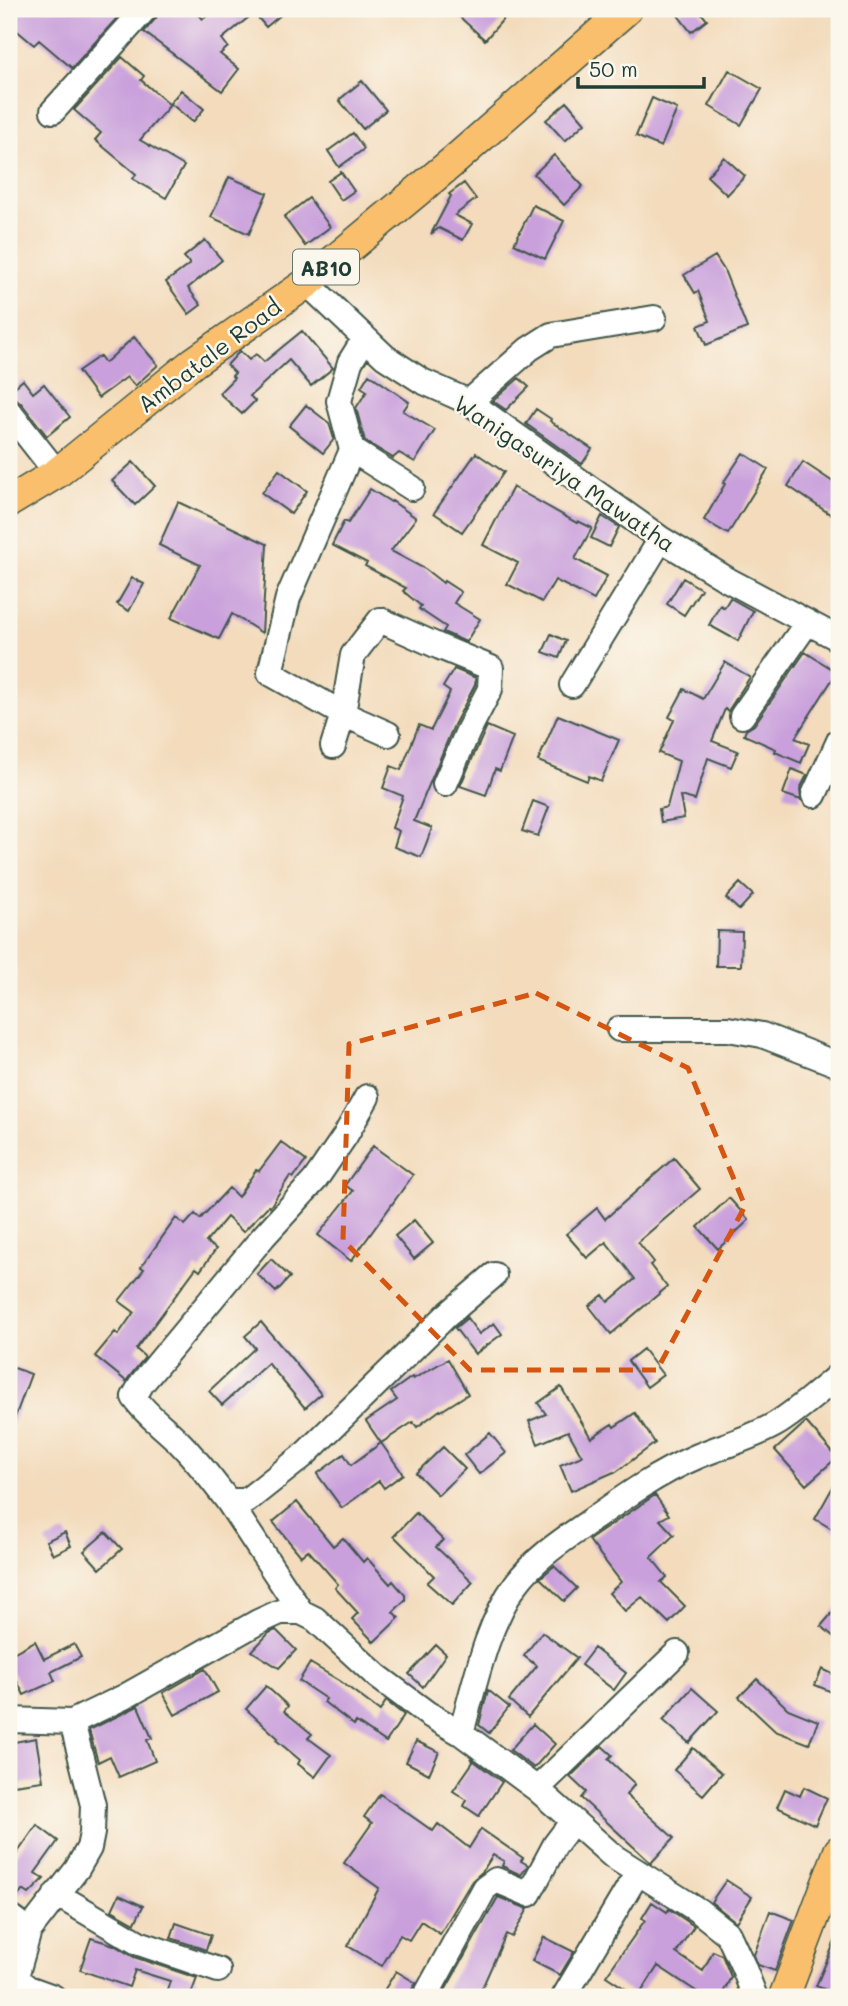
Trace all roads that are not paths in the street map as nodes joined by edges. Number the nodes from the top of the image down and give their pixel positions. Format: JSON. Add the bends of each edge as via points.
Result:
{"nodes":[{"id":1,"x":145,"y":9,"type":"edge"},
{"id":2,"x":627,"y":9,"type":"edge"},
{"id":3,"x":53,"y":111,"type":"dead end"},
{"id":4,"x":307,"y":283,"type":"junction"},
{"id":5,"x":654,"y":318,"type":"dead end"},
{"id":6,"x":365,"y":338,"type":"junction"},
{"id":7,"x":469,"y":402,"type":"junction"},
{"id":8,"x":9,"y":412,"type":"edge"},
{"id":9,"x":352,"y":450,"type":"junction"},
{"id":10,"x":57,"y":473,"type":"junction"},
{"id":11,"x":412,"y":488,"type":"dead end"},
{"id":12,"x":9,"y":502,"type":"edge"},
{"id":13,"x":661,"y":539,"type":"junction"},
{"id":14,"x":807,"y":623,"type":"junction"},
{"id":15,"x":839,"y":639,"type":"edge"},
{"id":16,"x":572,"y":685,"type":"dead end"},
{"id":17,"x":343,"y":713,"type":"junction"},
{"id":18,"x":741,"y":716,"type":"dead end"},
{"id":19,"x":388,"y":734,"type":"dead end"},
{"id":20,"x":839,"y":741,"type":"edge"},
{"id":21,"x":333,"y":746,"type":"dead end"},
{"id":22,"x":445,"y":784,"type":"dead end"},
{"id":23,"x":814,"y":795,"type":"dead end"},
{"id":24,"x":620,"y":1029,"type":"dead end"},
{"id":25,"x":839,"y":1065,"type":"edge"},
{"id":26,"x":367,"y":1097,"type":"dead end"},
{"id":27,"x":494,"y":1275,"type":"dead end"},
{"id":28,"x":839,"y":1375,"type":"edge"},
{"id":29,"x":228,"y":1502,"type":"junction"},
{"id":30,"x":301,"y":1612,"type":"junction"},
{"id":31,"x":677,"y":1653,"type":"dead end"},
{"id":32,"x":9,"y":1720,"type":"edge"},
{"id":33,"x":72,"y":1722,"type":"junction"},
{"id":34,"x":461,"y":1733,"type":"junction"},
{"id":35,"x":537,"y":1789,"type":"junction"},
{"id":36,"x":573,"y":1821,"type":"junction"},
{"id":37,"x":839,"y":1851,"type":"edge"},
{"id":38,"x":638,"y":1872,"type":"junction"},
{"id":39,"x":56,"y":1894,"type":"junction"},
{"id":40,"x":9,"y":1916,"type":"edge"},
{"id":41,"x":29,"y":1931,"type":"junction"},
{"id":42,"x":218,"y":1970,"type":"dead end"},
{"id":43,"x":53,"y":1997,"type":"edge"},
{"id":44,"x":425,"y":1997,"type":"edge"},
{"id":45,"x":564,"y":1997,"type":"edge"},
{"id":46,"x":755,"y":1997,"type":"edge"},
{"id":47,"x":784,"y":1997,"type":"edge"}],
"edges":[{"from":1,"to":3,"type":"street"},
{"from":2,"to":4,"type":"main road","name":"Ambatale Road","number":"AB10"},
{"from":4,"to":6,"type":"street","name":"Wanigasuriya Mawatha"},
{"from":4,"to":10,"type":"main road","name":"Ambatale Road","number":"AB10","via":[[194,362]]},
{"from":5,"to":7,"type":"street","via":[[551,335]]},
{"from":6,"to":7,"type":"street","name":"Wanigasuriya Mawatha","via":[[384,357],[422,381]]},
{"from":6,"to":9,"type":"street","via":[[351,362],[339,401]]},
{"from":7,"to":13,"type":"street","name":"Wanigasuriya Mawatha"},
{"from":8,"to":10,"type":"street"},
{"from":9,"to":11,"type":"street"},
{"from":9,"to":17,"type":"street","via":[[288,598],[270,673]]},
{"from":10,"to":12,"type":"main road","name":"Ambatale Road","number":"AB10"},
{"from":13,"to":14,"type":"street","name":"Wanigasuriya Mawatha"},
{"from":13,"to":16,"type":"street"},
{"from":14,"to":15,"type":"street","name":"Wanigasuriya Mawatha"},
{"from":14,"to":18,"type":"street"},
{"from":17,"to":19,"type":"street"},
{"from":17,"to":21,"type":"street"},
{"from":17,"to":22,"type":"street","via":[[352,655],[380,620],[492,668],[490,689]]},
{"from":20,"to":23,"type":"street"},
{"from":24,"to":25,"type":"street","via":[[728,1029],[762,1035]]},
{"from":26,"to":29,"type":"street","via":[[315,1180],[134,1397],[205,1470]]},
{"from":27,"to":29,"type":"street","via":[[293,1464],[246,1502]]},
{"from":28,"to":34,"type":"street","via":[[778,1423],[666,1471],[629,1494],[532,1566],[504,1604]]},
{"from":29,"to":30,"type":"street"},
{"from":30,"to":33,"type":"street","via":[[280,1612],[258,1622]]},
{"from":30,"to":34,"type":"street","via":[[394,1689]]},
{"from":31,"to":35,"type":"street"},
{"from":32,"to":33,"type":"street"},
{"from":33,"to":39,"type":"street","via":[[93,1805],[92,1833],[77,1869]]},
{"from":34,"to":35,"type":"street"},
{"from":35,"to":36,"type":"street"},
{"from":36,"to":38,"type":"street"},
{"from":36,"to":44,"type":"street","via":[[529,1894],[496,1880],[485,1888]]},
{"from":37,"to":47,"type":"main road"},
{"from":38,"to":45,"type":"street"},
{"from":38,"to":46,"type":"street","via":[[728,1934]]},
{"from":39,"to":41,"type":"street"},
{"from":39,"to":42,"type":"street","via":[[139,1943]]},
{"from":40,"to":41,"type":"street"},
{"from":41,"to":43,"type":"street","via":[[19,1980]]}]}
